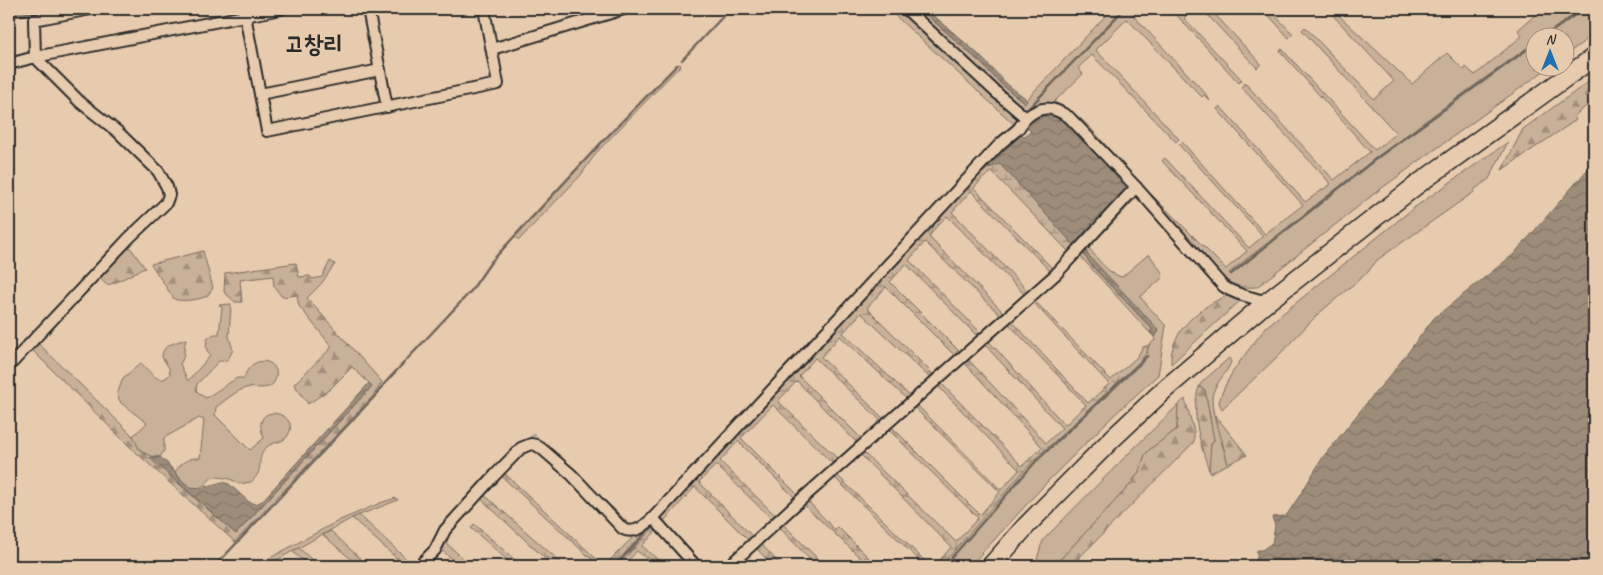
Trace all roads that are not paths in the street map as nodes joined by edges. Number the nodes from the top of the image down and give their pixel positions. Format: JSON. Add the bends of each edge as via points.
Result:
{"nodes":[{"id":1,"x":91,"y":9,"type":"edge"},
{"id":2,"x":281,"y":9,"type":"edge"},
{"id":3,"x":368,"y":9,"type":"edge"},
{"id":4,"x":484,"y":9,"type":"edge"},
{"id":5,"x":624,"y":9,"type":"edge"},
{"id":6,"x":906,"y":9,"type":"edge"},
{"id":7,"x":245,"y":12,"type":"edge"},
{"id":8,"x":492,"y":49,"type":"junction"},
{"id":9,"x":35,"y":57,"type":"junction"},
{"id":10,"x":1594,"y":57,"type":"edge"},
{"id":11,"x":9,"y":64,"type":"edge"},
{"id":12,"x":380,"y":70,"type":"junction"},
{"id":13,"x":260,"y":94,"type":"junction"},
{"id":14,"x":387,"y":107,"type":"junction"},
{"id":15,"x":1026,"y":118,"type":"junction"},
{"id":16,"x":1136,"y":187,"type":"junction"},
{"id":17,"x":1267,"y":302,"type":"junction"},
{"id":18,"x":9,"y":366,"type":"edge"},
{"id":19,"x":653,"y":518,"type":"junction"},
{"id":20,"x":419,"y":566,"type":"edge"},
{"id":21,"x":696,"y":566,"type":"edge"},
{"id":22,"x":729,"y":566,"type":"edge"},
{"id":23,"x":991,"y":566,"type":"edge"}],
"edges":[{"from":1,"to":9,"type":"street","via":[[34,20]]},
{"from":2,"to":7,"type":"street"},
{"from":3,"to":12,"type":"street"},
{"from":4,"to":8,"type":"street"},
{"from":5,"to":8,"type":"street"},
{"from":6,"to":15,"type":"street"},
{"from":7,"to":9,"type":"street"},
{"from":7,"to":13,"type":"street"},
{"from":8,"to":14,"type":"street","via":[[498,84]]},
{"from":9,"to":11,"type":"street"},
{"from":9,"to":18,"type":"street","via":[[158,171],[169,195],[166,203]]},
{"from":10,"to":17,"type":"highway","via":[[1418,184]]},
{"from":12,"to":13,"type":"street"},
{"from":12,"to":14,"type":"street"},
{"from":13,"to":14,"type":"street","via":[[267,131]]},
{"from":15,"to":16,"type":"street","via":[[1041,108],[1050,108],[1070,117]]},
{"from":15,"to":19,"type":"street"},
{"from":16,"to":17,"type":"street","via":[[1223,286],[1231,292]]},
{"from":16,"to":22,"type":"street","via":[[1056,274]]},
{"from":17,"to":23,"type":"highway","via":[[1111,440]]},
{"from":19,"to":20,"type":"street","via":[[637,530],[623,529],[572,475],[542,448],[531,444],[521,448],[494,475],[445,530],[436,550]]},
{"from":19,"to":21,"type":"street"}]}
